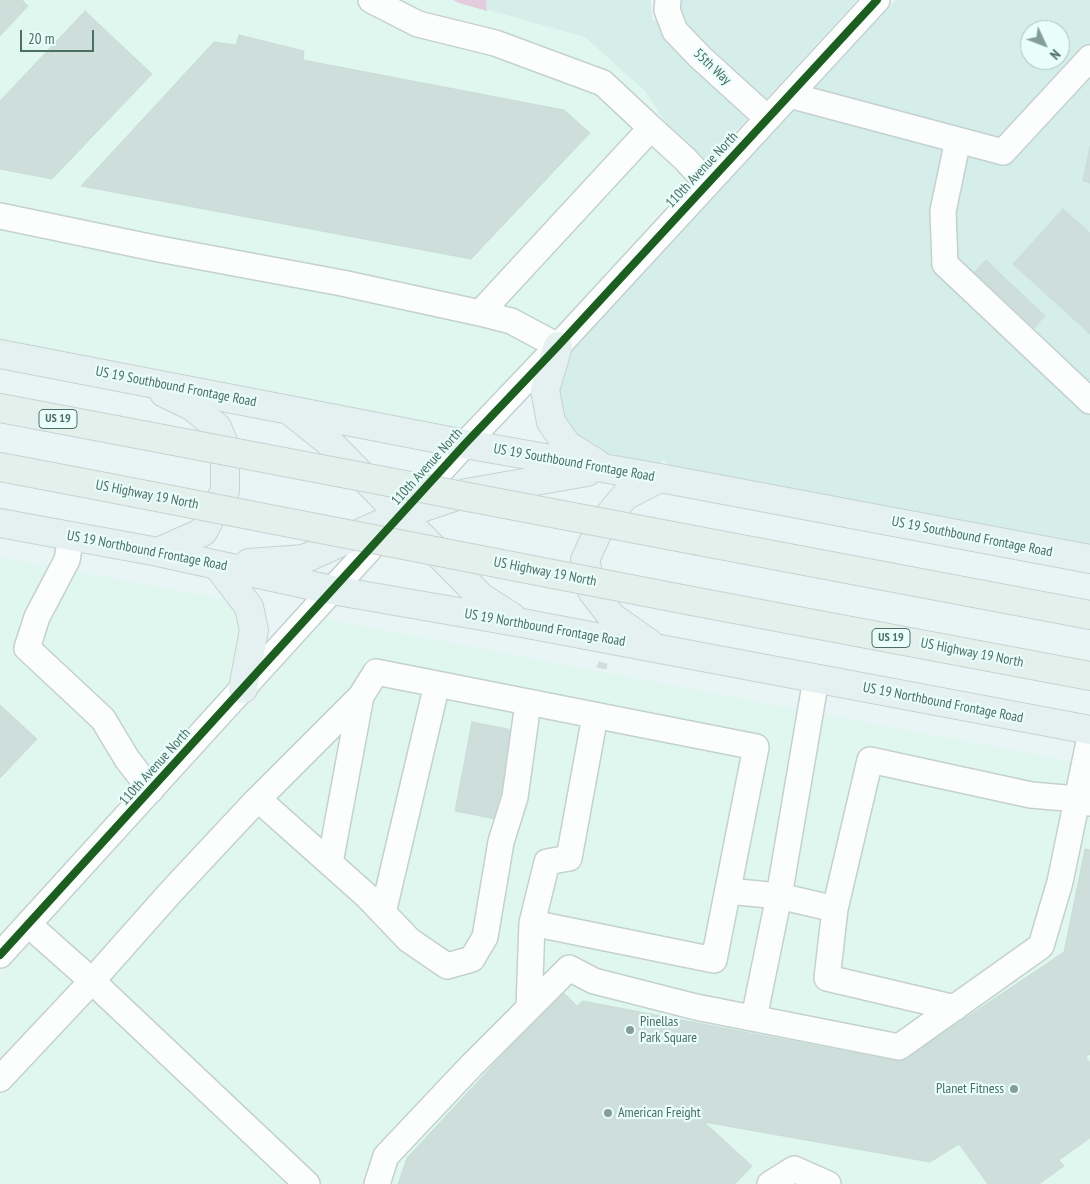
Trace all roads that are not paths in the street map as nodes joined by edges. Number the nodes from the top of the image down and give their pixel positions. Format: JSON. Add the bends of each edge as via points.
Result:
{"nodes":[{"id":1,"x":371,"y":0,"type":"edge"},
{"id":2,"x":877,"y":0,"type":"edge"},
{"id":3,"x":667,"y":5,"type":"edge"},
{"id":4,"x":1090,"y":58,"type":"edge"},
{"id":5,"x":789,"y":95,"type":"junction"},
{"id":6,"x":767,"y":118,"type":"junction"},
{"id":7,"x":651,"y":128,"type":"junction"},
{"id":8,"x":958,"y":140,"type":"junction"},
{"id":9,"x":706,"y":183,"type":"junction"},
{"id":10,"x":0,"y":216,"type":"edge"},
{"id":11,"x":480,"y":313,"type":"junction"},
{"id":12,"x":558,"y":346,"type":"junction"},
{"id":13,"x":0,"y":354,"type":"edge"},
{"id":14,"x":133,"y":378,"type":"junction"},
{"id":15,"x":1090,"y":400,"type":"edge"},
{"id":16,"x":0,"y":408,"type":"edge"},
{"id":17,"x":286,"y":408,"type":"junction"},
{"id":18,"x":465,"y":444,"type":"junction"},
{"id":19,"x":0,"y":467,"type":"edge"},
{"id":20,"x":605,"y":469,"type":"junction"},
{"id":21,"x":660,"y":478,"type":"junction"},
{"id":22,"x":400,"y":515,"type":"junction"},
{"id":23,"x":0,"y":523,"type":"edge"},
{"id":24,"x":71,"y":536,"type":"junction"},
{"id":25,"x":158,"y":552,"type":"junction"},
{"id":26,"x":1090,"y":559,"type":"edge"},
{"id":27,"x":217,"y":565,"type":"junction"},
{"id":28,"x":332,"y":590,"type":"junction"},
{"id":29,"x":1090,"y":615,"type":"edge"},
{"id":30,"x":522,"y":623,"type":"junction"},
{"id":31,"x":657,"y":649,"type":"junction"},
{"id":32,"x":1090,"y":676,"type":"edge"},
{"id":33,"x":816,"y":679,"type":"junction"},
{"id":34,"x":437,"y":684,"type":"junction"},
{"id":35,"x":243,"y":689,"type":"junction"},
{"id":36,"x":361,"y":696,"type":"junction"},
{"id":37,"x":528,"y":703,"type":"junction"},
{"id":38,"x":595,"y":716,"type":"junction"},
{"id":39,"x":1090,"y":730,"type":"edge"},
{"id":40,"x":1090,"y":737,"type":"edge"},
{"id":41,"x":151,"y":790,"type":"junction"},
{"id":42,"x":258,"y":799,"type":"junction"},
{"id":43,"x":1084,"y":801,"type":"edge"},
{"id":44,"x":330,"y":863,"type":"junction"},
{"id":45,"x":728,"y":891,"type":"junction"},
{"id":46,"x":779,"y":896,"type":"junction"},
{"id":47,"x":835,"y":909,"type":"junction"},
{"id":48,"x":388,"y":918,"type":"junction"},
{"id":49,"x":532,"y":923,"type":"junction"},
{"id":50,"x":28,"y":924,"type":"junction"},
{"id":51,"x":0,"y":955,"type":"edge"},
{"id":52,"x":92,"y":981,"type":"junction"},
{"id":53,"x":529,"y":1008,"type":"junction"},
{"id":54,"x":954,"y":1008,"type":"junction"},
{"id":55,"x":754,"y":1018,"type":"junction"},
{"id":56,"x":0,"y":1079,"type":"edge"},
{"id":57,"x":307,"y":1184,"type":"edge"},
{"id":58,"x":377,"y":1184,"type":"edge"},
{"id":59,"x":770,"y":1184,"type":"edge"},
{"id":60,"x":828,"y":1184,"type":"edge"}],
"edges":[{"from":1,"to":7,"type":"street","via":[[418,24],[495,43],[603,82]]},
{"from":2,"to":5,"type":"street","name":"110th Avenue North"},
{"from":3,"to":6,"type":"street","name":"55th Way","via":[[675,31]]},
{"from":4,"to":8,"type":"street","via":[[1003,152]]},
{"from":5,"to":6,"type":"street","name":"110th Avenue North"},
{"from":5,"to":8,"type":"street"},
{"from":6,"to":9,"type":"street","name":"110th Avenue North"},
{"from":7,"to":9,"type":"street"},
{"from":7,"to":11,"type":"street"},
{"from":8,"to":15,"type":"street","via":[[943,211],[945,264]]},
{"from":9,"to":12,"type":"street","name":"110th Avenue North"},
{"from":10,"to":11,"type":"street"},
{"from":11,"to":12,"type":"street","via":[[511,321]]},
{"from":12,"to":18,"type":"street","name":"110th Avenue North"},
{"from":12,"to":20,"type":"main road","via":[[545,390],[551,422],[567,445]]},
{"from":13,"to":14,"type":"main road","name":"US 19 Southbound Frontage Road"},
{"from":14,"to":17,"type":"main road","name":"US 19 Southbound Frontage Road"},
{"from":14,"to":25,"type":"main road","via":[[193,407],[217,427],[225,446],[225,491],[204,532]]},
{"from":16,"to":29,"type":"highway","number":"US 19","bridge":true},
{"from":17,"to":18,"type":"main road","name":"US 19 Southbound Frontage Road"},
{"from":17,"to":22,"type":"main road","via":[[329,442]]},
{"from":18,"to":20,"type":"main road","name":"US 19 Southbound Frontage Road"},
{"from":18,"to":22,"type":"street","name":"110th Avenue North"},
{"from":19,"to":32,"type":"highway","name":"US Highway 19 North","number":"US 19","bridge":true},
{"from":20,"to":21,"type":"main road","name":"US 19 Southbound Frontage Road"},
{"from":20,"to":22,"type":"main road","via":[[466,494]]},
{"from":21,"to":26,"type":"main road","name":"US 19 Southbound Frontage Road"},
{"from":21,"to":31,"type":"main road","via":[[625,496],[602,524],[584,560],[592,591],[612,617]]},
{"from":22,"to":27,"type":"main road","via":[[304,559]]},
{"from":22,"to":28,"type":"street","name":"110th Avenue North"},
{"from":22,"to":30,"type":"main road","via":[[481,597]]},
{"from":23,"to":24,"type":"main road","name":"US 19 Northbound Frontage Road"},
{"from":24,"to":25,"type":"main road","name":"US 19 Northbound Frontage Road"},
{"from":24,"to":41,"type":"street","via":[[67,560],[37,617],[27,648],[102,719]]},
{"from":25,"to":27,"type":"main road","name":"US 19 Northbound Frontage Road"},
{"from":27,"to":28,"type":"main road","name":"US 19 Northbound Frontage Road"},
{"from":27,"to":35,"type":"main road","via":[[248,607],[254,630]]},
{"from":28,"to":30,"type":"main road","name":"US 19 Northbound Frontage Road"},
{"from":28,"to":35,"type":"street","name":"110th Avenue North"},
{"from":30,"to":31,"type":"main road","name":"US 19 Northbound Frontage Road"},
{"from":31,"to":33,"type":"main road","name":"US 19 Northbound Frontage Road"},
{"from":33,"to":39,"type":"main road","name":"US 19 Northbound Frontage Road"},
{"from":33,"to":46,"type":"street"},
{"from":34,"to":36,"type":"street","via":[[376,672]]},
{"from":34,"to":37,"type":"street"},
{"from":34,"to":48,"type":"street"},
{"from":35,"to":41,"type":"street","name":"110th Avenue North"},
{"from":36,"to":42,"type":"street"},
{"from":36,"to":44,"type":"street"},
{"from":37,"to":38,"type":"street"},
{"from":37,"to":48,"type":"street","via":[[515,797],[501,842],[485,937],[472,959],[447,966],[409,940]]},
{"from":38,"to":45,"type":"street","via":[[756,747]]},
{"from":38,"to":49,"type":"street","via":[[569,858],[547,862]]},
{"from":40,"to":43,"type":"street"},
{"from":41,"to":50,"type":"street","name":"110th Avenue North"},
{"from":42,"to":44,"type":"street"},
{"from":42,"to":52,"type":"street"},
{"from":43,"to":47,"type":"street","via":[[1032,795],[870,760]]},
{"from":43,"to":54,"type":"street","via":[[1041,946]]},
{"from":44,"to":48,"type":"street"},
{"from":45,"to":46,"type":"street"},
{"from":45,"to":49,"type":"street","via":[[714,960]]},
{"from":46,"to":47,"type":"street"},
{"from":46,"to":55,"type":"street"},
{"from":47,"to":54,"type":"street","via":[[827,978]]},
{"from":49,"to":53,"type":"street"},
{"from":50,"to":51,"type":"street","name":"110th Avenue North"},
{"from":50,"to":52,"type":"street"},
{"from":52,"to":56,"type":"street"},
{"from":52,"to":57,"type":"street"},
{"from":53,"to":55,"type":"street","via":[[568,968],[594,981]]},
{"from":53,"to":58,"type":"street","via":[[386,1156]]},
{"from":54,"to":55,"type":"street","via":[[898,1047]]},
{"from":59,"to":60,"type":"street","via":[[794,1169]]}]}
